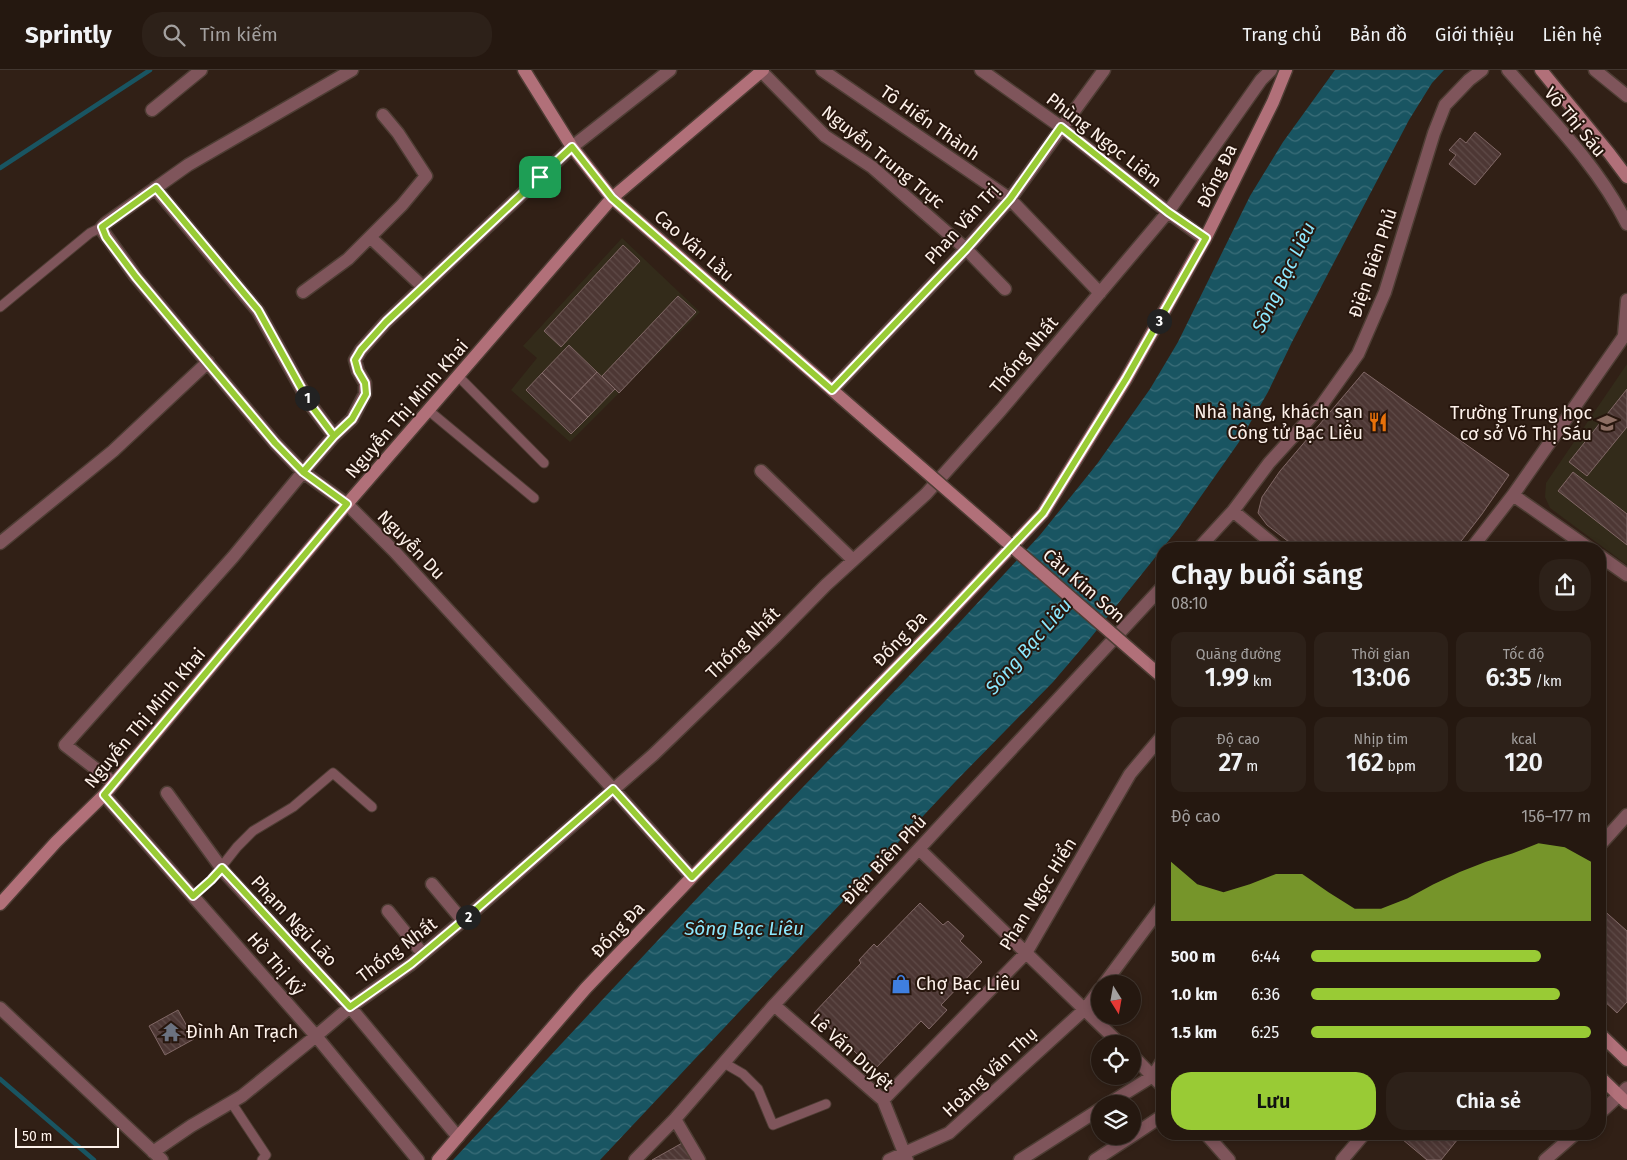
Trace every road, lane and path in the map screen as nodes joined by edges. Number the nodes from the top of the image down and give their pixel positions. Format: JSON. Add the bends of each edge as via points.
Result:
{"nodes":[{"id":1,"x":201,"y":70,"type":"edge"},
{"id":2,"x":352,"y":70,"type":"edge"},
{"id":3,"x":670,"y":70,"type":"edge"},
{"id":4,"x":822,"y":70,"type":"edge"},
{"id":5,"x":982,"y":70,"type":"edge"},
{"id":6,"x":1104,"y":70,"type":"edge"},
{"id":7,"x":1271,"y":70,"type":"edge"},
{"id":8,"x":1286,"y":70,"type":"edge"},
{"id":9,"x":1482,"y":70,"type":"edge"},
{"id":10,"x":1508,"y":70,"type":"edge"},
{"id":11,"x":1542,"y":70,"type":"edge"},
{"id":12,"x":1596,"y":70,"type":"edge"},
{"id":13,"x":762,"y":71,"type":"edge"},
{"id":14,"x":528,"y":72,"type":"edge"},
{"id":15,"x":1627,"y":96,"type":"edge"},
{"id":16,"x":152,"y":110,"type":"dead end"},
{"id":17,"x":383,"y":115,"type":"dead end"},
{"id":18,"x":1061,"y":127,"type":"junction"},
{"id":19,"x":572,"y":147,"type":"junction"},
{"id":20,"x":1627,"y":177,"type":"edge"},
{"id":21,"x":156,"y":188,"type":"junction"},
{"id":22,"x":612,"y":198,"type":"junction"},
{"id":23,"x":1010,"y":199,"type":"junction"},
{"id":24,"x":1168,"y":212,"type":"junction"},
{"id":25,"x":1627,"y":224,"type":"edge"},
{"id":26,"x":104,"y":232,"type":"junction"},
{"id":27,"x":370,"y":238,"type":"junction"},
{"id":28,"x":1206,"y":238,"type":"junction"},
{"id":29,"x":966,"y":249,"type":"junction"},
{"id":30,"x":423,"y":287,"type":"junction"},
{"id":31,"x":1005,"y":289,"type":"dead end"},
{"id":32,"x":304,"y":292,"type":"dead end"},
{"id":33,"x":1100,"y":293,"type":"junction"},
{"id":34,"x":1627,"y":300,"type":"edge"},
{"id":35,"x":0,"y":307,"type":"edge"},
{"id":36,"x":1626,"y":334,"type":"edge"},
{"id":37,"x":208,"y":362,"type":"junction"},
{"id":38,"x":458,"y":376,"type":"junction"},
{"id":39,"x":832,"y":390,"type":"junction"},
{"id":40,"x":428,"y":410,"type":"junction"},
{"id":41,"x":870,"y":423,"type":"joint"},
{"id":42,"x":334,"y":436,"type":"junction"},
{"id":43,"x":544,"y":463,"type":"dead end"},
{"id":44,"x":761,"y":471,"type":"dead end"},
{"id":45,"x":303,"y":472,"type":"junction"},
{"id":46,"x":1513,"y":495,"type":"junction"},
{"id":47,"x":534,"y":498,"type":"dead end"},
{"id":48,"x":347,"y":504,"type":"junction"},
{"id":49,"x":1233,"y":511,"type":"junction"},
{"id":50,"x":1204,"y":542,"type":"edge"},
{"id":51,"x":1271,"y":542,"type":"edge"},
{"id":52,"x":1476,"y":542,"type":"edge"},
{"id":53,"x":1580,"y":542,"type":"edge"},
{"id":54,"x":0,"y":543,"type":"edge"},
{"id":55,"x":852,"y":560,"type":"junction"},
{"id":56,"x":1606,"y":560,"type":"edge"},
{"id":57,"x":1627,"y":575,"type":"edge"},
{"id":58,"x":1156,"y":593,"type":"edge"},
{"id":59,"x":1156,"y":671,"type":"edge"},
{"id":60,"x":1156,"y":743,"type":"edge"},
{"id":61,"x":114,"y":783,"type":"junction"},
{"id":62,"x":613,"y":789,"type":"junction"},
{"id":63,"x":167,"y":793,"type":"dead end"},
{"id":64,"x":104,"y":795,"type":"junction"},
{"id":65,"x":372,"y":807,"type":"dead end"},
{"id":66,"x":1627,"y":815,"type":"edge"},
{"id":67,"x":1606,"y":838,"type":"edge"},
{"id":68,"x":919,"y":849,"type":"junction"},
{"id":69,"x":222,"y":868,"type":"junction"},
{"id":70,"x":692,"y":877,"type":"junction"},
{"id":71,"x":432,"y":884,"type":"dead end"},
{"id":72,"x":193,"y":896,"type":"junction"},
{"id":73,"x":0,"y":904,"type":"edge"},
{"id":74,"x":388,"y":912,"type":"dead end"},
{"id":75,"x":1156,"y":914,"type":"edge"},
{"id":76,"x":463,"y":921,"type":"junction"},
{"id":77,"x":1026,"y":953,"type":"junction"},
{"id":78,"x":423,"y":954,"type":"junction"},
{"id":79,"x":1111,"y":975,"type":"edge"},
{"id":80,"x":1091,"y":1001,"type":"edge"},
{"id":81,"x":774,"y":1005,"type":"junction"},
{"id":82,"x":350,"y":1007,"type":"junction"},
{"id":83,"x":0,"y":1008,"type":"edge"},
{"id":84,"x":1085,"y":1009,"type":"junction"},
{"id":85,"x":1111,"y":1035,"type":"edge"},
{"id":86,"x":316,"y":1036,"type":"junction"},
{"id":87,"x":1606,"y":1040,"type":"edge"},
{"id":88,"x":1627,"y":1060,"type":"edge"},
{"id":89,"x":724,"y":1063,"type":"junction"},
{"id":90,"x":1141,"y":1064,"type":"edge"},
{"id":91,"x":1156,"y":1071,"type":"edge"},
{"id":92,"x":1153,"y":1076,"type":"junction"},
{"id":93,"x":1156,"y":1079,"type":"edge"},
{"id":94,"x":1606,"y":1082,"type":"edge"},
{"id":95,"x":1122,"y":1095,"type":"edge"},
{"id":96,"x":1625,"y":1096,"type":"edge"},
{"id":97,"x":883,"y":1100,"type":"junction"},
{"id":98,"x":231,"y":1102,"type":"junction"},
{"id":99,"x":826,"y":1104,"type":"dead end"},
{"id":100,"x":1606,"y":1109,"type":"edge"},
{"id":101,"x":1091,"y":1115,"type":"edge"},
{"id":102,"x":675,"y":1119,"type":"junction"},
{"id":103,"x":1156,"y":1120,"type":"edge"},
{"id":104,"x":1141,"y":1130,"type":"edge"},
{"id":105,"x":458,"y":1137,"type":"junction"},
{"id":106,"x":1211,"y":1140,"type":"edge"},
{"id":107,"x":1359,"y":1140,"type":"edge"},
{"id":108,"x":1568,"y":1140,"type":"edge"},
{"id":109,"x":1118,"y":1145,"type":"edge"},
{"id":110,"x":157,"y":1156,"type":"edge"},
{"id":111,"x":906,"y":1156,"type":"edge"},
{"id":112,"x":262,"y":1160,"type":"edge"},
{"id":113,"x":418,"y":1160,"type":"edge"},
{"id":114,"x":438,"y":1160,"type":"edge"},
{"id":115,"x":636,"y":1160,"type":"edge"},
{"id":116,"x":699,"y":1160,"type":"edge"},
{"id":117,"x":889,"y":1160,"type":"edge"},
{"id":118,"x":1020,"y":1160,"type":"edge"},
{"id":119,"x":1095,"y":1160,"type":"edge"},
{"id":120,"x":1229,"y":1160,"type":"edge"},
{"id":121,"x":1342,"y":1160,"type":"edge"},
{"id":122,"x":1544,"y":1160,"type":"edge"}],
"edges":[{"from":1,"to":16,"type":"street"},
{"from":2,"to":21,"type":"street","via":[[196,161]]},
{"from":3,"to":19,"type":"street"},
{"from":4,"to":23,"type":"street","name":"Tô Hiến Thành"},
{"from":5,"to":18,"type":"street","name":"Phùng Ngọc Liêm"},
{"from":6,"to":18,"type":"street","name":"Phan Văn Trị"},
{"from":7,"to":24,"type":"street","name":"Thống Nhất","via":[[1260,80]]},
{"from":8,"to":28,"type":"main road","name":"Đống Đa"},
{"from":9,"to":49,"type":"street","name":"Điện Biên Phủ","via":[[1445,105],[1385,292],[1358,354],[1322,406],[1269,463]]},
{"from":10,"to":25,"type":"street","name":"Võ Thị Sáu","via":[[1584,159]]},
{"from":11,"to":20,"type":"main road","name":"Võ Thị Sáu"},
{"from":12,"to":15,"type":"street"},
{"from":13,"to":22,"type":"main road","name":"Nguyễn Thị Minh Khai"},
{"from":13,"to":29,"type":"street","name":"Nguyễn Trung Trực","via":[[825,136],[872,167]]},
{"from":14,"to":19,"type":"main road","name":"Cao Văn Lầu"},
{"from":17,"to":27,"type":"street","via":[[426,176]]},
{"from":18,"to":23,"type":"street","name":"Phan Văn Trị"},
{"from":18,"to":24,"type":"street","name":"Phùng Ngọc Liêm"},
{"from":19,"to":22,"type":"main road","name":"Cao Văn Lầu"},
{"from":19,"to":30,"type":"street"},
{"from":21,"to":26,"type":"street"},
{"from":21,"to":42,"type":"street","via":[[258,310],[310,404]]},
{"from":22,"to":38,"type":"main road","name":"Nguyễn Thị Minh Khai"},
{"from":22,"to":39,"type":"main road","name":"Cao Văn Lầu"},
{"from":23,"to":29,"type":"street","name":"Phan Văn Trị"},
{"from":23,"to":33,"type":"street","name":"Tô Hiến Thành"},
{"from":24,"to":28,"type":"street","name":"Phùng Ngọc Liêm"},
{"from":24,"to":33,"type":"street","name":"Thống Nhất"},
{"from":26,"to":35,"type":"lane","via":[[83,238]]},
{"from":26,"to":37,"type":"street","name":"Nguyễn Du","via":[[136,277]]},
{"from":27,"to":30,"type":"street"},
{"from":27,"to":32,"type":"street"},
{"from":28,"to":70,"type":"main road","name":"Đống Đa","via":[[1126,379],[1043,513]]},
{"from":29,"to":31,"type":"street","name":"Nguyễn Trung Trực"},
{"from":29,"to":39,"type":"street","name":"Phan Văn Trị"},
{"from":30,"to":42,"type":"street","via":[[386,322],[355,360],[366,394],[352,419]]},
{"from":33,"to":55,"type":"street","name":"Thống Nhất","via":[[926,494]]},
{"from":34,"to":36,"type":"street"},
{"from":36,"to":46,"type":"street"},
{"from":37,"to":45,"type":"street","name":"Nguyễn Du"},
{"from":37,"to":54,"type":"street","via":[[113,451]]},
{"from":38,"to":40,"type":"main road","name":"Nguyễn Thị Minh Khai"},
{"from":38,"to":43,"type":"lane"},
{"from":39,"to":41,"type":"main road","name":"Cao Văn Lầu"},
{"from":40,"to":47,"type":"lane"},
{"from":40,"to":48,"type":"main road","name":"Nguyễn Thị Minh Khai"},
{"from":41,"to":59,"type":"main road","name":"Cầu Kim Sơn","bridge":true},
{"from":42,"to":45,"type":"street"},
{"from":44,"to":55,"type":"street"},
{"from":45,"to":48,"type":"street","name":"Nguyễn Du"},
{"from":45,"to":61,"type":"street","via":[[233,557],[65,746]]},
{"from":46,"to":52,"type":"street"},
{"from":46,"to":53,"type":"street"},
{"from":48,"to":61,"type":"main road","name":"Nguyễn Thị Minh Khai"},
{"from":48,"to":62,"type":"street","name":"Nguyễn Du"},
{"from":49,"to":50,"type":"street","name":"Điện Biên Phủ"},
{"from":49,"to":51,"type":"street"},
{"from":55,"to":62,"type":"street","name":"Thống Nhất","via":[[653,755]]},
{"from":56,"to":57,"type":"street"},
{"from":58,"to":68,"type":"street","name":"Điện Biên Phủ"},
{"from":60,"to":77,"type":"street","name":"Phan Ngọc Hiển","via":[[1130,774]]},
{"from":61,"to":64,"type":"main road","name":"Nguyễn Thị Minh Khai"},
{"from":62,"to":70,"type":"street","name":"Nguyễn Du"},
{"from":62,"to":76,"type":"street","name":"Thống Nhất"},
{"from":63,"to":69,"type":"street","name":"Phạm Ngũ Lão"},
{"from":64,"to":72,"type":"street","name":"Hồ Thị Kỷ"},
{"from":64,"to":73,"type":"main road","name":"Nguyễn Thị Minh Khai"},
{"from":65,"to":69,"type":"lane","via":[[333,772],[293,807],[253,831],[237,846]]},
{"from":66,"to":67,"type":"street"},
{"from":68,"to":77,"type":"street"},
{"from":68,"to":81,"type":"street","name":"Điện Biên Phủ"},
{"from":69,"to":72,"type":"lane"},
{"from":69,"to":82,"type":"street","name":"Phạm Ngũ Lão"},
{"from":70,"to":105,"type":"main road","name":"Đống Đa","via":[[586,988]]},
{"from":71,"to":76,"type":"street"},
{"from":72,"to":86,"type":"street","name":"Hồ Thị Kỷ"},
{"from":74,"to":78,"type":"street"},
{"from":75,"to":79,"type":"street"},
{"from":76,"to":78,"type":"street","name":"Thống Nhất"},
{"from":77,"to":84,"type":"street"},
{"from":77,"to":97,"type":"street","name":"Phan Ngọc Hiển"},
{"from":78,"to":82,"type":"street","name":"Thống Nhất"},
{"from":80,"to":84,"type":"street","name":"Hoàng Văn Thụ"},
{"from":81,"to":89,"type":"street","name":"Điện Biên Phủ"},
{"from":81,"to":97,"type":"street","name":"Lê Văn Duyệt"},
{"from":82,"to":86,"type":"street","name":"Thống Nhất"},
{"from":82,"to":105,"type":"street","name":"Phạm Ngũ Lão"},
{"from":83,"to":110,"type":"street"},
{"from":84,"to":85,"type":"street"},
{"from":84,"to":111,"type":"street","name":"Hoàng Văn Thụ","via":[[949,1133]]},
{"from":86,"to":98,"type":"street","name":"Thống Nhất"},
{"from":86,"to":113,"type":"street","name":"Hồ Thị Kỷ"},
{"from":87,"to":88,"type":"main road"},
{"from":89,"to":99,"type":"lane","via":[[743,1074],[758,1089],[773,1125]]},
{"from":89,"to":102,"type":"street","name":"Điện Biên Phủ"},
{"from":90,"to":92,"type":"street"},
{"from":91,"to":92,"type":"street"},
{"from":92,"to":93,"type":"street"},
{"from":92,"to":95,"type":"street"},
{"from":94,"to":96,"type":"main road"},
{"from":96,"to":100,"type":"street"},
{"from":97,"to":111,"type":"street","name":"Lê Văn Duyệt"},
{"from":98,"to":110,"type":"street","name":"Thống Nhất"},
{"from":98,"to":112,"type":"lane","via":[[266,1155]]},
{"from":101,"to":118,"type":"street"},
{"from":102,"to":115,"type":"street","name":"Điện Biên Phủ"},
{"from":102,"to":116,"type":"street"},
{"from":103,"to":104,"type":"street"},
{"from":105,"to":114,"type":"main road","name":"Đống Đa"},
{"from":106,"to":120,"type":"street"},
{"from":107,"to":121,"type":"street"},
{"from":108,"to":122,"type":"street"},
{"from":109,"to":119,"type":"street"},
{"from":111,"to":117,"type":"street","name":"Hoàng Văn Thụ"}]}
